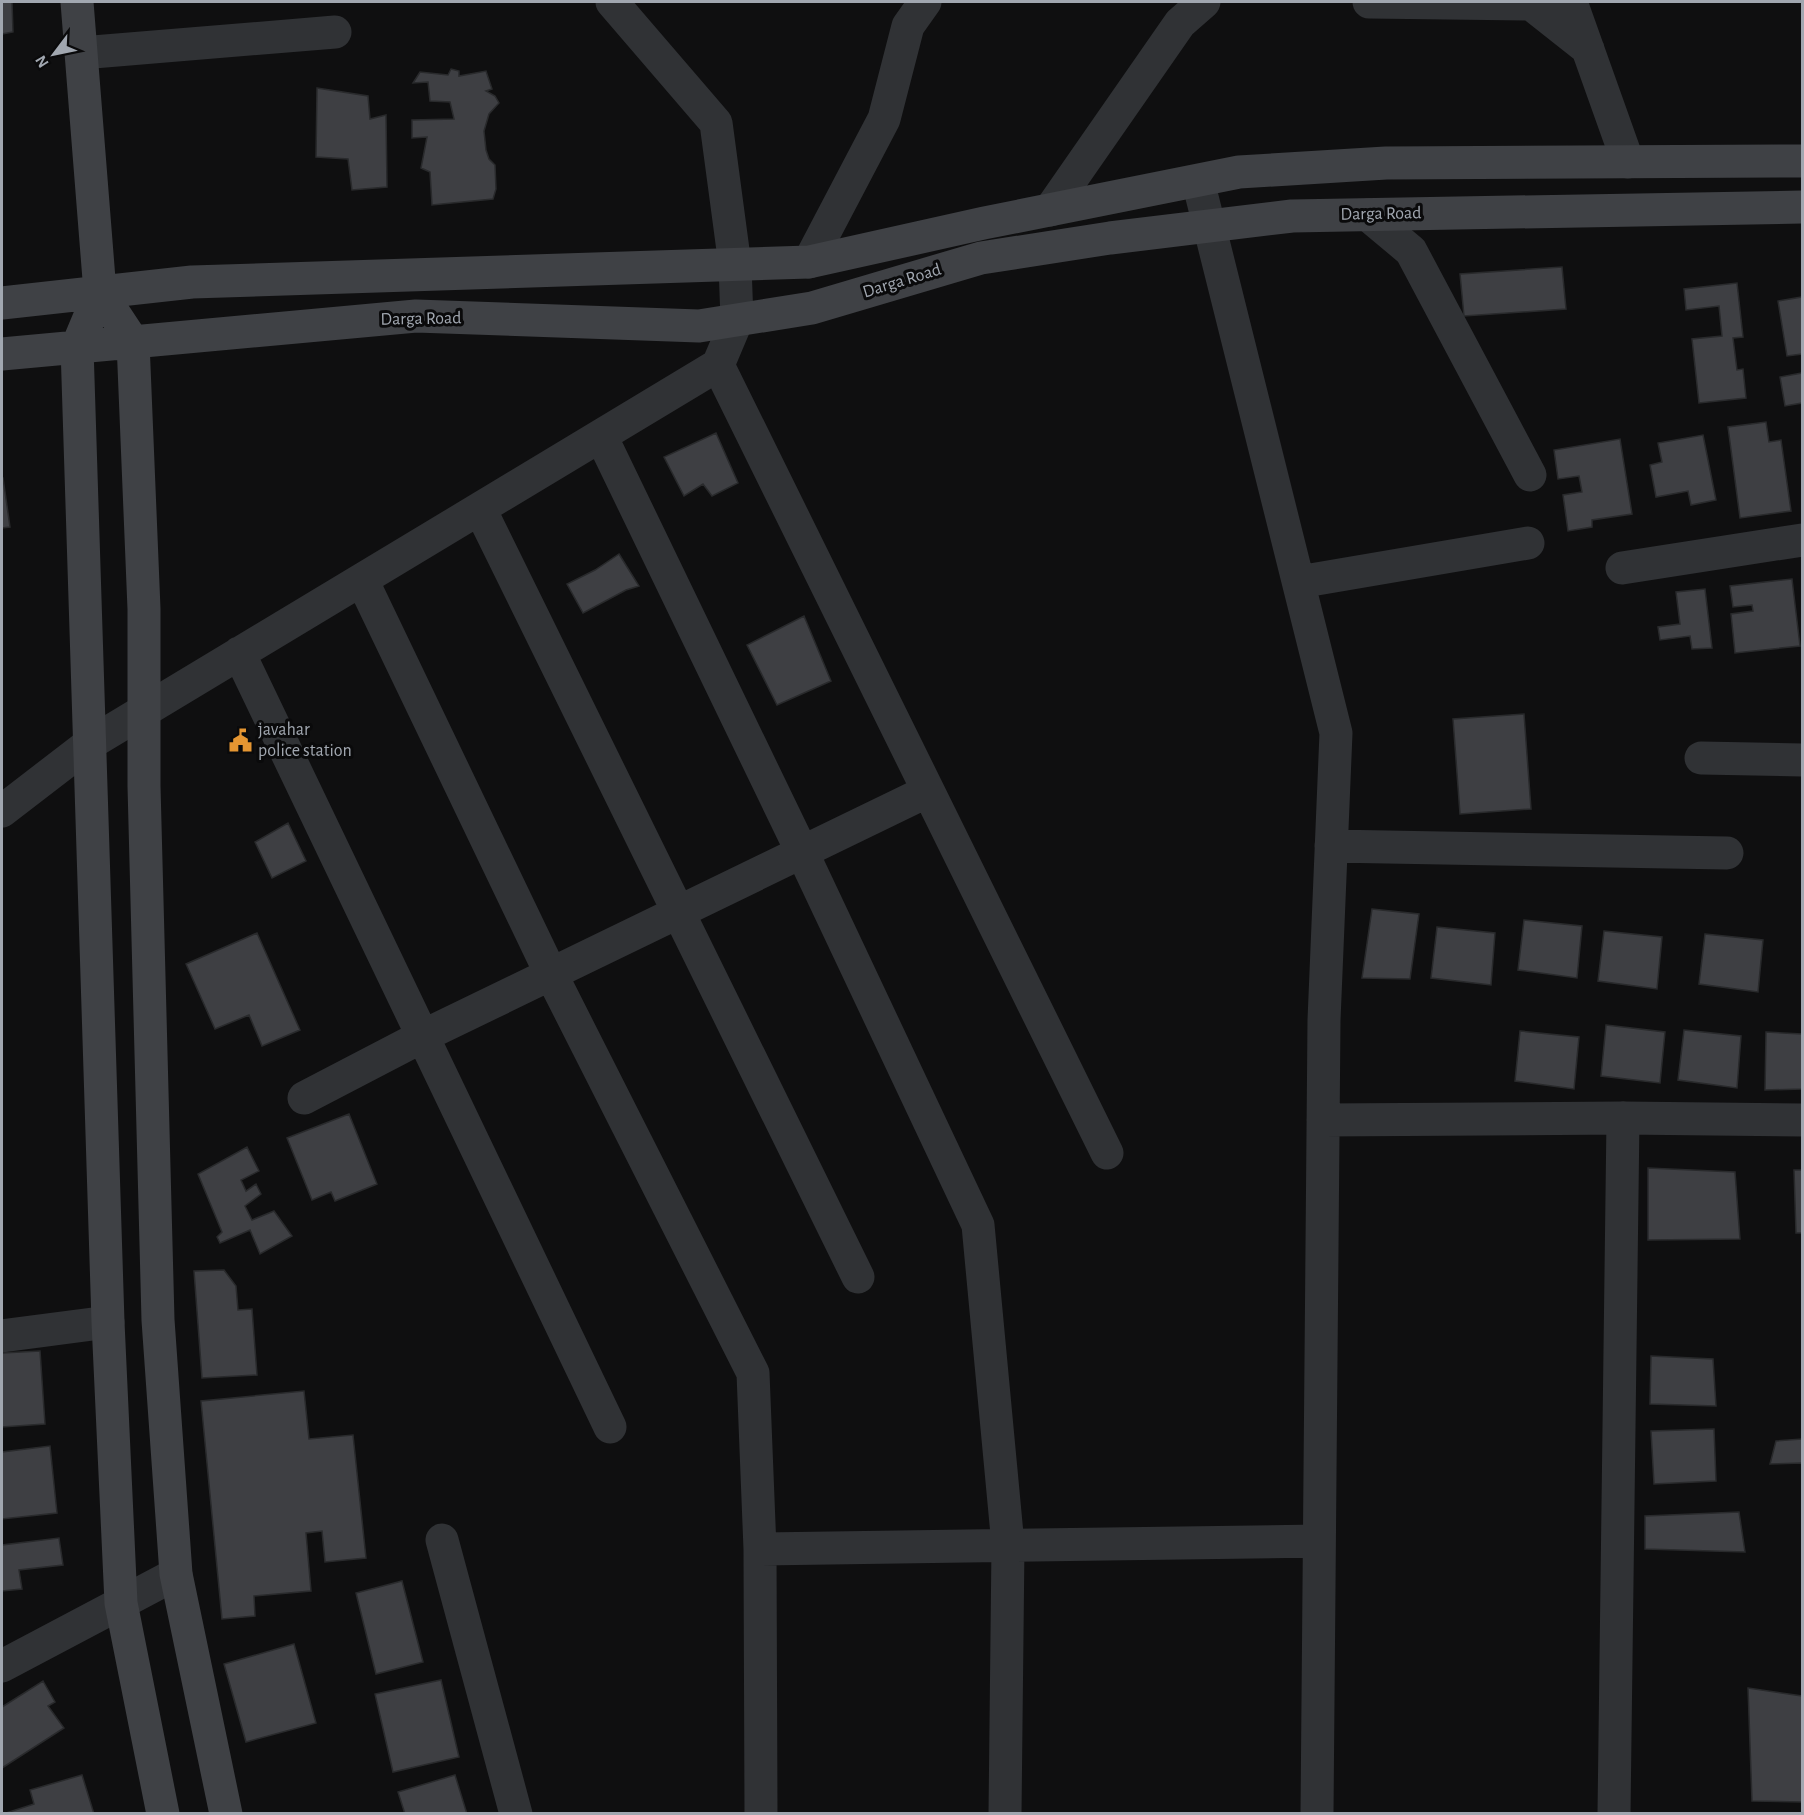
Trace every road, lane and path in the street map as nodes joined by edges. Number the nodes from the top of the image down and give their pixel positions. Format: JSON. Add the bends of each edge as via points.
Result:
{"nodes":[{"id":1,"x":77,"y":2,"type":"edge"},
{"id":2,"x":612,"y":2,"type":"edge"},
{"id":3,"x":1204,"y":2,"type":"edge"},
{"id":4,"x":1369,"y":2,"type":"edge"},
{"id":5,"x":1571,"y":2,"type":"edge"},
{"id":6,"x":909,"y":10,"type":"edge"},
{"id":7,"x":335,"y":32,"type":"dead end"},
{"id":8,"x":1588,"y":49,"type":"junction"},
{"id":9,"x":81,"y":53,"type":"junction"},
{"id":10,"x":1803,"y":161,"type":"edge"},
{"id":11,"x":1628,"y":162,"type":"junction"},
{"id":12,"x":1198,"y":181,"type":"junction"},
{"id":13,"x":1803,"y":207,"type":"edge"},
{"id":14,"x":1050,"y":210,"type":"junction"},
{"id":15,"x":1368,"y":214,"type":"junction"},
{"id":16,"x":1210,"y":226,"type":"junction"},
{"id":17,"x":808,"y":262,"type":"junction"},
{"id":18,"x":735,"y":265,"type":"junction"},
{"id":19,"x":100,"y":292,"type":"junction"},
{"id":20,"x":2,"y":303,"type":"edge"},
{"id":21,"x":737,"y":320,"type":"junction"},
{"id":22,"x":133,"y":342,"type":"junction"},
{"id":23,"x":76,"y":347,"type":"junction"},
{"id":24,"x":2,"y":354,"type":"edge"},
{"id":25,"x":718,"y":365,"type":"junction"},
{"id":26,"x":601,"y":436,"type":"junction"},
{"id":27,"x":1530,"y":475,"type":"dead end"},
{"id":28,"x":480,"y":509,"type":"junction"},
{"id":29,"x":1803,"y":540,"type":"edge"},
{"id":30,"x":1528,"y":543,"type":"dead end"},
{"id":31,"x":1622,"y":568,"type":"dead end"},
{"id":32,"x":362,"y":580,"type":"junction"},
{"id":33,"x":1299,"y":582,"type":"junction"},
{"id":34,"x":239,"y":653,"type":"junction"},
{"id":35,"x":144,"y":710,"type":"junction"},
{"id":36,"x":89,"y":744,"type":"junction"},
{"id":37,"x":1701,"y":758,"type":"dead end"},
{"id":38,"x":1803,"y":760,"type":"edge"},
{"id":39,"x":928,"y":791,"type":"junction"},
{"id":40,"x":2,"y":811,"type":"edge"},
{"id":41,"x":1331,"y":846,"type":"junction"},
{"id":42,"x":802,"y":852,"type":"junction"},
{"id":43,"x":1727,"y":853,"type":"dead end"},
{"id":44,"x":678,"y":912,"type":"junction"},
{"id":45,"x":551,"y":974,"type":"junction"},
{"id":46,"x":423,"y":1036,"type":"junction"},
{"id":47,"x":304,"y":1098,"type":"dead end"},
{"id":48,"x":1623,"y":1118,"type":"junction"},
{"id":49,"x":1323,"y":1120,"type":"junction"},
{"id":50,"x":1803,"y":1120,"type":"edge"},
{"id":51,"x":1107,"y":1153,"type":"dead end"},
{"id":52,"x":858,"y":1277,"type":"dead end"},
{"id":53,"x":108,"y":1322,"type":"junction"},
{"id":54,"x":2,"y":1336,"type":"edge"},
{"id":55,"x":610,"y":1427,"type":"dead end"},
{"id":56,"x":442,"y":1540,"type":"dead end"},
{"id":57,"x":1319,"y":1541,"type":"junction"},
{"id":58,"x":1008,"y":1545,"type":"junction"},
{"id":59,"x":760,"y":1549,"type":"junction"},
{"id":60,"x":176,"y":1574,"type":"junction"},
{"id":61,"x":121,"y":1603,"type":"junction"},
{"id":62,"x":2,"y":1666,"type":"edge"},
{"id":63,"x":163,"y":1814,"type":"edge"},
{"id":64,"x":226,"y":1814,"type":"edge"},
{"id":65,"x":516,"y":1814,"type":"edge"},
{"id":66,"x":761,"y":1814,"type":"edge"},
{"id":67,"x":1005,"y":1814,"type":"edge"},
{"id":68,"x":1317,"y":1814,"type":"edge"},
{"id":69,"x":1614,"y":1814,"type":"edge"}],
"edges":[{"from":1,"to":9,"type":"main road"},
{"from":2,"to":18,"type":"street","via":[[716,123]]},
{"from":3,"to":14,"type":"street","via":[[1180,23]]},
{"from":4,"to":8,"type":"street","via":[[1531,4]]},
{"from":5,"to":8,"type":"street"},
{"from":6,"to":17,"type":"street","via":[[884,118]]},
{"from":7,"to":9,"type":"street"},
{"from":8,"to":11,"type":"street"},
{"from":9,"to":19,"type":"main road"},
{"from":10,"to":11,"type":"main road","name":"Darga Road"},
{"from":11,"to":12,"type":"main road","name":"Darga Road","via":[[1386,163],[1239,172]]},
{"from":12,"to":14,"type":"main road","name":"Darga Road"},
{"from":12,"to":16,"type":"street"},
{"from":13,"to":15,"type":"main road","name":"Darga Road"},
{"from":14,"to":17,"type":"main road","name":"Darga Road"},
{"from":15,"to":16,"type":"main road","name":"Darga Road","via":[[1292,216]]},
{"from":15,"to":27,"type":"street","via":[[1411,251]]},
{"from":16,"to":21,"type":"main road","name":"Darga Road","via":[[981,258],[812,308]]},
{"from":16,"to":33,"type":"street"},
{"from":17,"to":18,"type":"main road","name":"Darga Road"},
{"from":18,"to":19,"type":"main road","name":"Darga Road","via":[[192,282]]},
{"from":18,"to":21,"type":"street"},
{"from":19,"to":20,"type":"main road","name":"Darga Road"},
{"from":19,"to":22,"type":"main road"},
{"from":19,"to":23,"type":"main road"},
{"from":21,"to":22,"type":"main road","name":"Darga Road","via":[[699,326],[416,316]]},
{"from":21,"to":25,"type":"street"},
{"from":22,"to":23,"type":"main road","name":"Darga Road"},
{"from":22,"to":35,"type":"main road","via":[[144,609]]},
{"from":23,"to":24,"type":"main road","name":"Darga Road"},
{"from":23,"to":36,"type":"main road"},
{"from":25,"to":26,"type":"street"},
{"from":25,"to":39,"type":"street"},
{"from":26,"to":28,"type":"street"},
{"from":26,"to":42,"type":"street"},
{"from":28,"to":32,"type":"street"},
{"from":28,"to":44,"type":"street"},
{"from":29,"to":31,"type":"street"},
{"from":30,"to":33,"type":"street"},
{"from":32,"to":34,"type":"street"},
{"from":32,"to":45,"type":"street"},
{"from":33,"to":41,"type":"street","via":[[1336,733]]},
{"from":34,"to":35,"type":"street"},
{"from":34,"to":46,"type":"street"},
{"from":35,"to":36,"type":"street"},
{"from":35,"to":60,"type":"main road","via":[[158,1308]]},
{"from":36,"to":40,"type":"street"},
{"from":36,"to":53,"type":"main road"},
{"from":37,"to":38,"type":"street"},
{"from":39,"to":42,"type":"street"},
{"from":39,"to":51,"type":"street"},
{"from":41,"to":43,"type":"street"},
{"from":41,"to":49,"type":"street"},
{"from":42,"to":44,"type":"street"},
{"from":42,"to":58,"type":"street","via":[[978,1225]]},
{"from":44,"to":45,"type":"street"},
{"from":44,"to":52,"type":"street"},
{"from":45,"to":46,"type":"street"},
{"from":45,"to":59,"type":"street","via":[[753,1372]]},
{"from":46,"to":47,"type":"street"},
{"from":46,"to":55,"type":"street"},
{"from":48,"to":49,"type":"street"},
{"from":48,"to":50,"type":"street"},
{"from":48,"to":69,"type":"street"},
{"from":49,"to":57,"type":"street"},
{"from":53,"to":54,"type":"street"},
{"from":53,"to":61,"type":"main road"},
{"from":56,"to":65,"type":"street"},
{"from":57,"to":58,"type":"street"},
{"from":57,"to":68,"type":"street"},
{"from":58,"to":59,"type":"street"},
{"from":58,"to":67,"type":"street"},
{"from":59,"to":66,"type":"street"},
{"from":60,"to":61,"type":"street"},
{"from":60,"to":64,"type":"main road"},
{"from":61,"to":62,"type":"street"},
{"from":61,"to":63,"type":"main road"}]}
